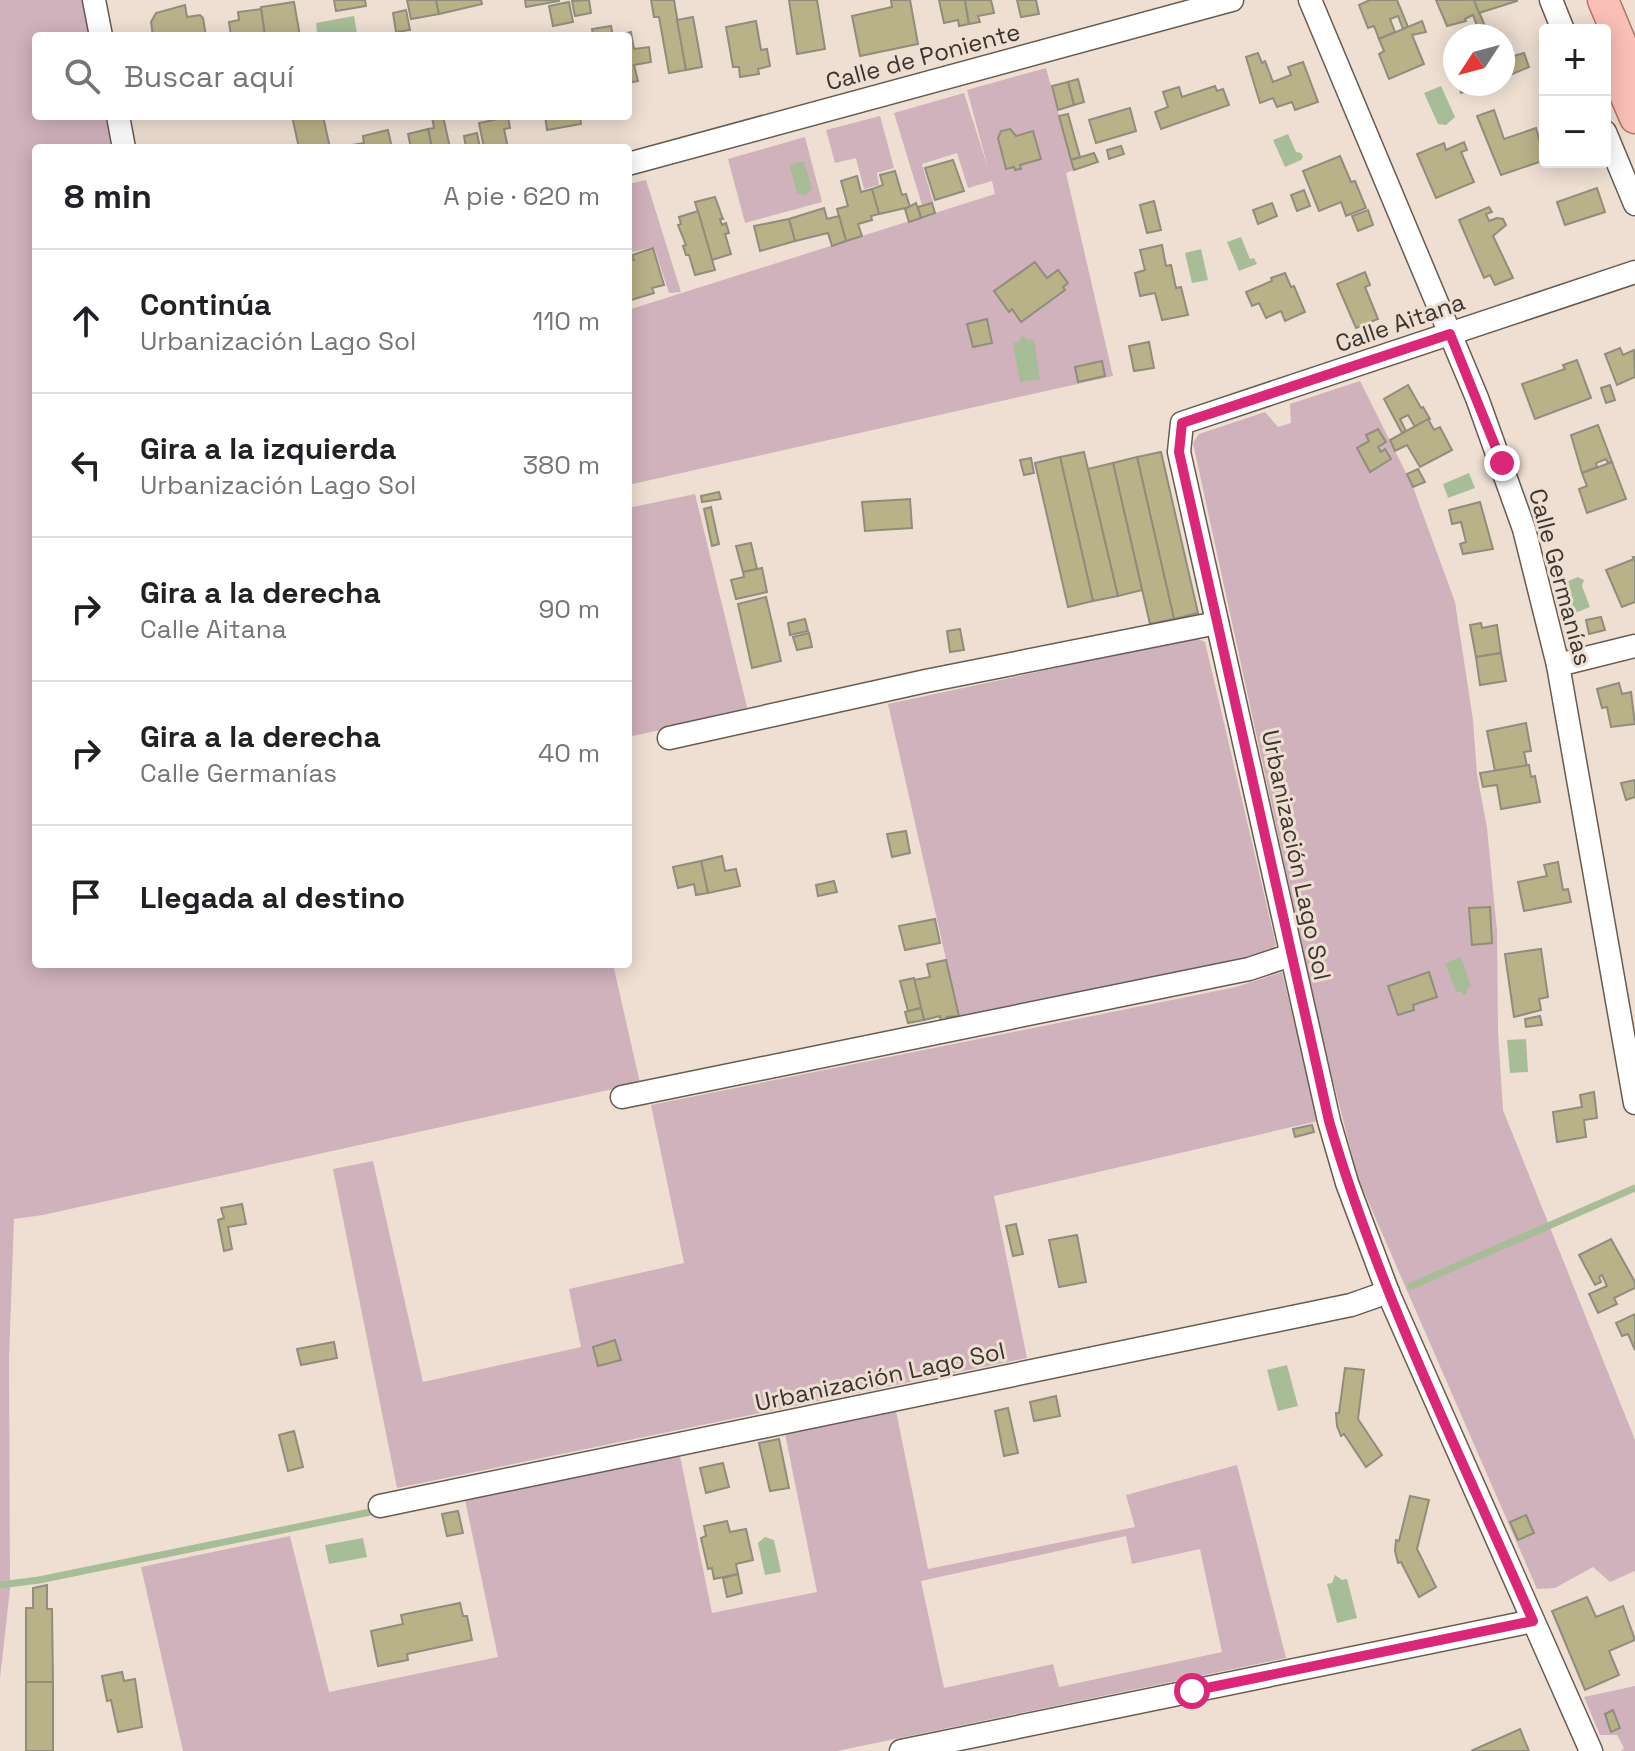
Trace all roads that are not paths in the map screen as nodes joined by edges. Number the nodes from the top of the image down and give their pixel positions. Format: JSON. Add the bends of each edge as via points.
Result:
{"nodes":[{"id":1,"x":94,"y":0,"type":"edge"},
{"id":2,"x":1232,"y":0,"type":"edge"},
{"id":3,"x":1310,"y":0,"type":"edge"},
{"id":4,"x":1551,"y":0,"type":"edge"},
{"id":5,"x":1586,"y":0,"type":"edge"},
{"id":6,"x":1603,"y":0,"type":"edge"},
{"id":7,"x":1561,"y":24,"type":"edge"},
{"id":8,"x":1596,"y":24,"type":"edge"},
{"id":9,"x":100,"y":32,"type":"edge"},
{"id":10,"x":1611,"y":60,"type":"edge"},
{"id":11,"x":1635,"y":77,"type":"edge"},
{"id":12,"x":1635,"y":118,"type":"edge"},
{"id":13,"x":119,"y":120,"type":"edge"},
{"id":14,"x":123,"y":144,"type":"edge"},
{"id":15,"x":1611,"y":146,"type":"edge"},
{"id":16,"x":632,"y":163,"type":"edge"},
{"id":17,"x":1635,"y":204,"type":"edge"},
{"id":18,"x":1635,"y":272,"type":"edge"},
{"id":19,"x":1450,"y":334,"type":"junction"},
{"id":20,"x":1182,"y":423,"type":"joint"},
{"id":21,"x":1217,"y":623,"type":"junction"},
{"id":22,"x":1635,"y":646,"type":"edge"},
{"id":23,"x":1558,"y":665,"type":"junction"},
{"id":24,"x":669,"y":738,"type":"dead end"},
{"id":25,"x":1291,"y":955,"type":"junction"},
{"id":26,"x":622,"y":1097,"type":"dead end"},
{"id":27,"x":1635,"y":1103,"type":"edge"},
{"id":28,"x":1388,"y":1292,"type":"junction"},
{"id":29,"x":380,"y":1506,"type":"dead end"},
{"id":30,"x":1533,"y":1621,"type":"junction"},
{"id":31,"x":901,"y":1751,"type":"edge"},
{"id":32,"x":1591,"y":1751,"type":"edge"}],
"edges":[{"from":1,"to":9,"type":"street"},
{"from":2,"to":16,"type":"street","name":"Calle de Poniente"},
{"from":3,"to":19,"type":"street","name":"Calle Germanías"},
{"from":4,"to":7,"type":"street"},
{"from":5,"to":8,"type":"main road"},
{"from":6,"to":11,"type":"main road"},
{"from":10,"to":12,"type":"main road"},
{"from":13,"to":14,"type":"street"},
{"from":15,"to":17,"type":"street"},
{"from":18,"to":19,"type":"street","name":"Calle Aitana"},
{"from":19,"to":20,"type":"street","name":"Calle Aitana"},
{"from":19,"to":23,"type":"street","name":"Calle Germanías","via":[[1524,529]]},
{"from":20,"to":21,"type":"street","name":"Urbanización Lago Sol","via":[[1179,452]]},
{"from":21,"to":24,"type":"street"},
{"from":21,"to":25,"type":"street","name":"Urbanización Lago Sol"},
{"from":22,"to":23,"type":"street"},
{"from":23,"to":27,"type":"street","name":"Calle Germanías"},
{"from":25,"to":26,"type":"street","via":[[1235,972]]},
{"from":25,"to":28,"type":"street","name":"Urbanización Lago Sol","via":[[1329,1121]]},
{"from":28,"to":29,"type":"street","name":"Urbanización Lago Sol","via":[[1351,1305]]},
{"from":28,"to":30,"type":"street","name":"Urbanización Lago Sol"},
{"from":30,"to":31,"type":"street"},
{"from":30,"to":32,"type":"street","name":"Urbanización Lago Sol"}]}
